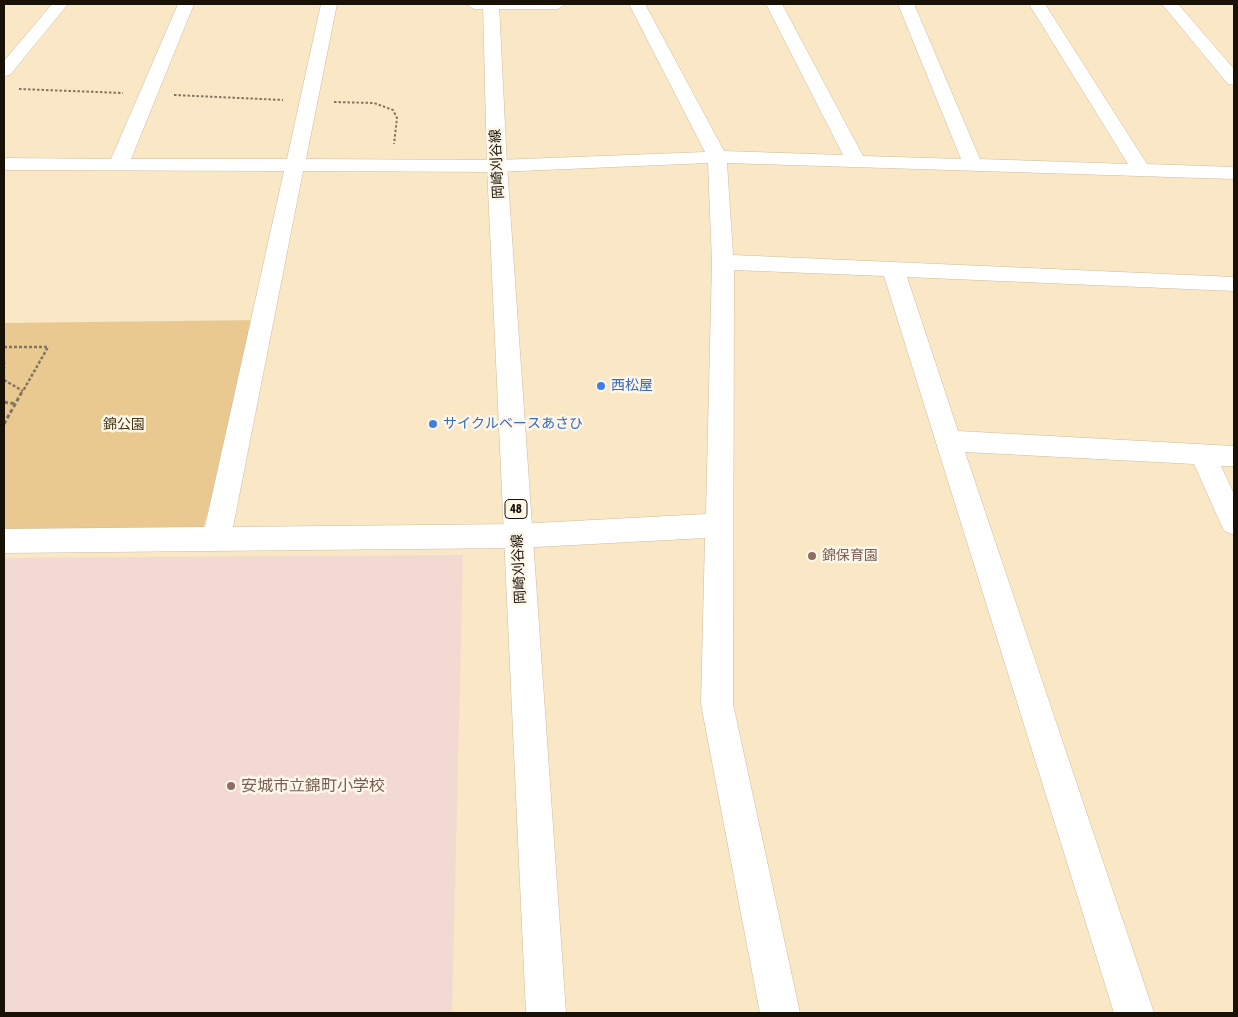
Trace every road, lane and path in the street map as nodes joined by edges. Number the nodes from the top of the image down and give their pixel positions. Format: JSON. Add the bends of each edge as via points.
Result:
{"nodes":[{"id":1,"x":60,"y":4,"type":"edge"},
{"id":2,"x":186,"y":4,"type":"edge"},
{"id":3,"x":329,"y":4,"type":"edge"},
{"id":4,"x":474,"y":4,"type":"edge"},
{"id":5,"x":491,"y":4,"type":"edge"},
{"id":6,"x":558,"y":4,"type":"edge"},
{"id":7,"x":637,"y":4,"type":"edge"},
{"id":8,"x":774,"y":4,"type":"edge"},
{"id":9,"x":906,"y":4,"type":"edge"},
{"id":10,"x":1037,"y":4,"type":"edge"},
{"id":11,"x":1170,"y":4,"type":"edge"},
{"id":12,"x":4,"y":71,"type":"edge"},
{"id":13,"x":1234,"y":80,"type":"edge"},
{"id":14,"x":14,"y":88,"type":"dead end"},
{"id":15,"x":150,"y":94,"type":"junction"},
{"id":16,"x":308,"y":101,"type":"junction"},
{"id":17,"x":717,"y":157,"type":"junction"},
{"id":18,"x":856,"y":161,"type":"junction"},
{"id":19,"x":119,"y":163,"type":"junction"},
{"id":20,"x":391,"y":165,"type":"junction"},
{"id":21,"x":972,"y":165,"type":"junction"},
{"id":22,"x":295,"y":166,"type":"junction"},
{"id":23,"x":497,"y":166,"type":"junction"},
{"id":24,"x":7,"y":168,"type":"edge"},
{"id":25,"x":1141,"y":170,"type":"junction"},
{"id":26,"x":1234,"y":173,"type":"edge"},
{"id":27,"x":722,"y":262,"type":"junction"},
{"id":28,"x":893,"y":269,"type":"junction"},
{"id":29,"x":1234,"y":284,"type":"edge"},
{"id":30,"x":4,"y":348,"type":"edge"},
{"id":31,"x":4,"y":362,"type":"edge"},
{"id":32,"x":4,"y":369,"type":"edge"},
{"id":33,"x":4,"y":380,"type":"edge"},
{"id":34,"x":23,"y":391,"type":"junction"},
{"id":35,"x":4,"y":402,"type":"edge"},
{"id":36,"x":16,"y":404,"type":"junction"},
{"id":37,"x":4,"y":424,"type":"edge"},
{"id":38,"x":948,"y":440,"type":"junction"},
{"id":39,"x":1203,"y":455,"type":"junction"},
{"id":40,"x":1234,"y":456,"type":"edge"},
{"id":41,"x":1234,"y":523,"type":"edge"},
{"id":42,"x":720,"y":525,"type":"junction"},
{"id":43,"x":517,"y":536,"type":"junction"},
{"id":44,"x":216,"y":539,"type":"junction"},
{"id":45,"x":4,"y":541,"type":"edge"},
{"id":46,"x":546,"y":1013,"type":"edge"},
{"id":47,"x":780,"y":1013,"type":"edge"},
{"id":48,"x":1134,"y":1013,"type":"edge"}],
"edges":[{"from":1,"to":12,"type":"street"},
{"from":2,"to":15,"type":"street"},
{"from":3,"to":16,"type":"street"},
{"from":4,"to":5,"type":"street"},
{"from":5,"to":6,"type":"street"},
{"from":5,"to":23,"type":"street","name":"岡崎刈谷線","number":"48"},
{"from":7,"to":17,"type":"street"},
{"from":8,"to":18,"type":"street"},
{"from":9,"to":21,"type":"street"},
{"from":10,"to":25,"type":"street"},
{"from":11,"to":13,"type":"street"},
{"from":14,"to":15,"type":"path"},
{"from":15,"to":16,"type":"path"},
{"from":15,"to":19,"type":"street"},
{"from":16,"to":20,"type":"path","via":[[374,103],[394,110],[397,118]]},
{"from":16,"to":22,"type":"street"},
{"from":17,"to":18,"type":"street"},
{"from":17,"to":23,"type":"street"},
{"from":17,"to":27,"type":"street"},
{"from":18,"to":21,"type":"street"},
{"from":19,"to":22,"type":"street"},
{"from":19,"to":24,"type":"street"},
{"from":20,"to":22,"type":"street"},
{"from":20,"to":23,"type":"street"},
{"from":21,"to":25,"type":"street"},
{"from":22,"to":44,"type":"street"},
{"from":23,"to":43,"type":"street","name":"岡崎刈谷線","number":"48"},
{"from":25,"to":26,"type":"street"},
{"from":27,"to":28,"type":"street"},
{"from":27,"to":42,"type":"street"},
{"from":28,"to":29,"type":"street"},
{"from":28,"to":38,"type":"street"},
{"from":30,"to":34,"type":"path","via":[[48,346]]},
{"from":31,"to":32,"type":"path"},
{"from":33,"to":34,"type":"path"},
{"from":34,"to":36,"type":"path"},
{"from":35,"to":36,"type":"path"},
{"from":36,"to":37,"type":"path"},
{"from":38,"to":39,"type":"street"},
{"from":38,"to":48,"type":"street"},
{"from":39,"to":40,"type":"street"},
{"from":39,"to":41,"type":"street"},
{"from":42,"to":43,"type":"street"},
{"from":42,"to":47,"type":"street","via":[[717,704]]},
{"from":43,"to":44,"type":"street"},
{"from":43,"to":46,"type":"street","name":"岡崎刈谷線","number":"48"},
{"from":44,"to":45,"type":"street"}]}
